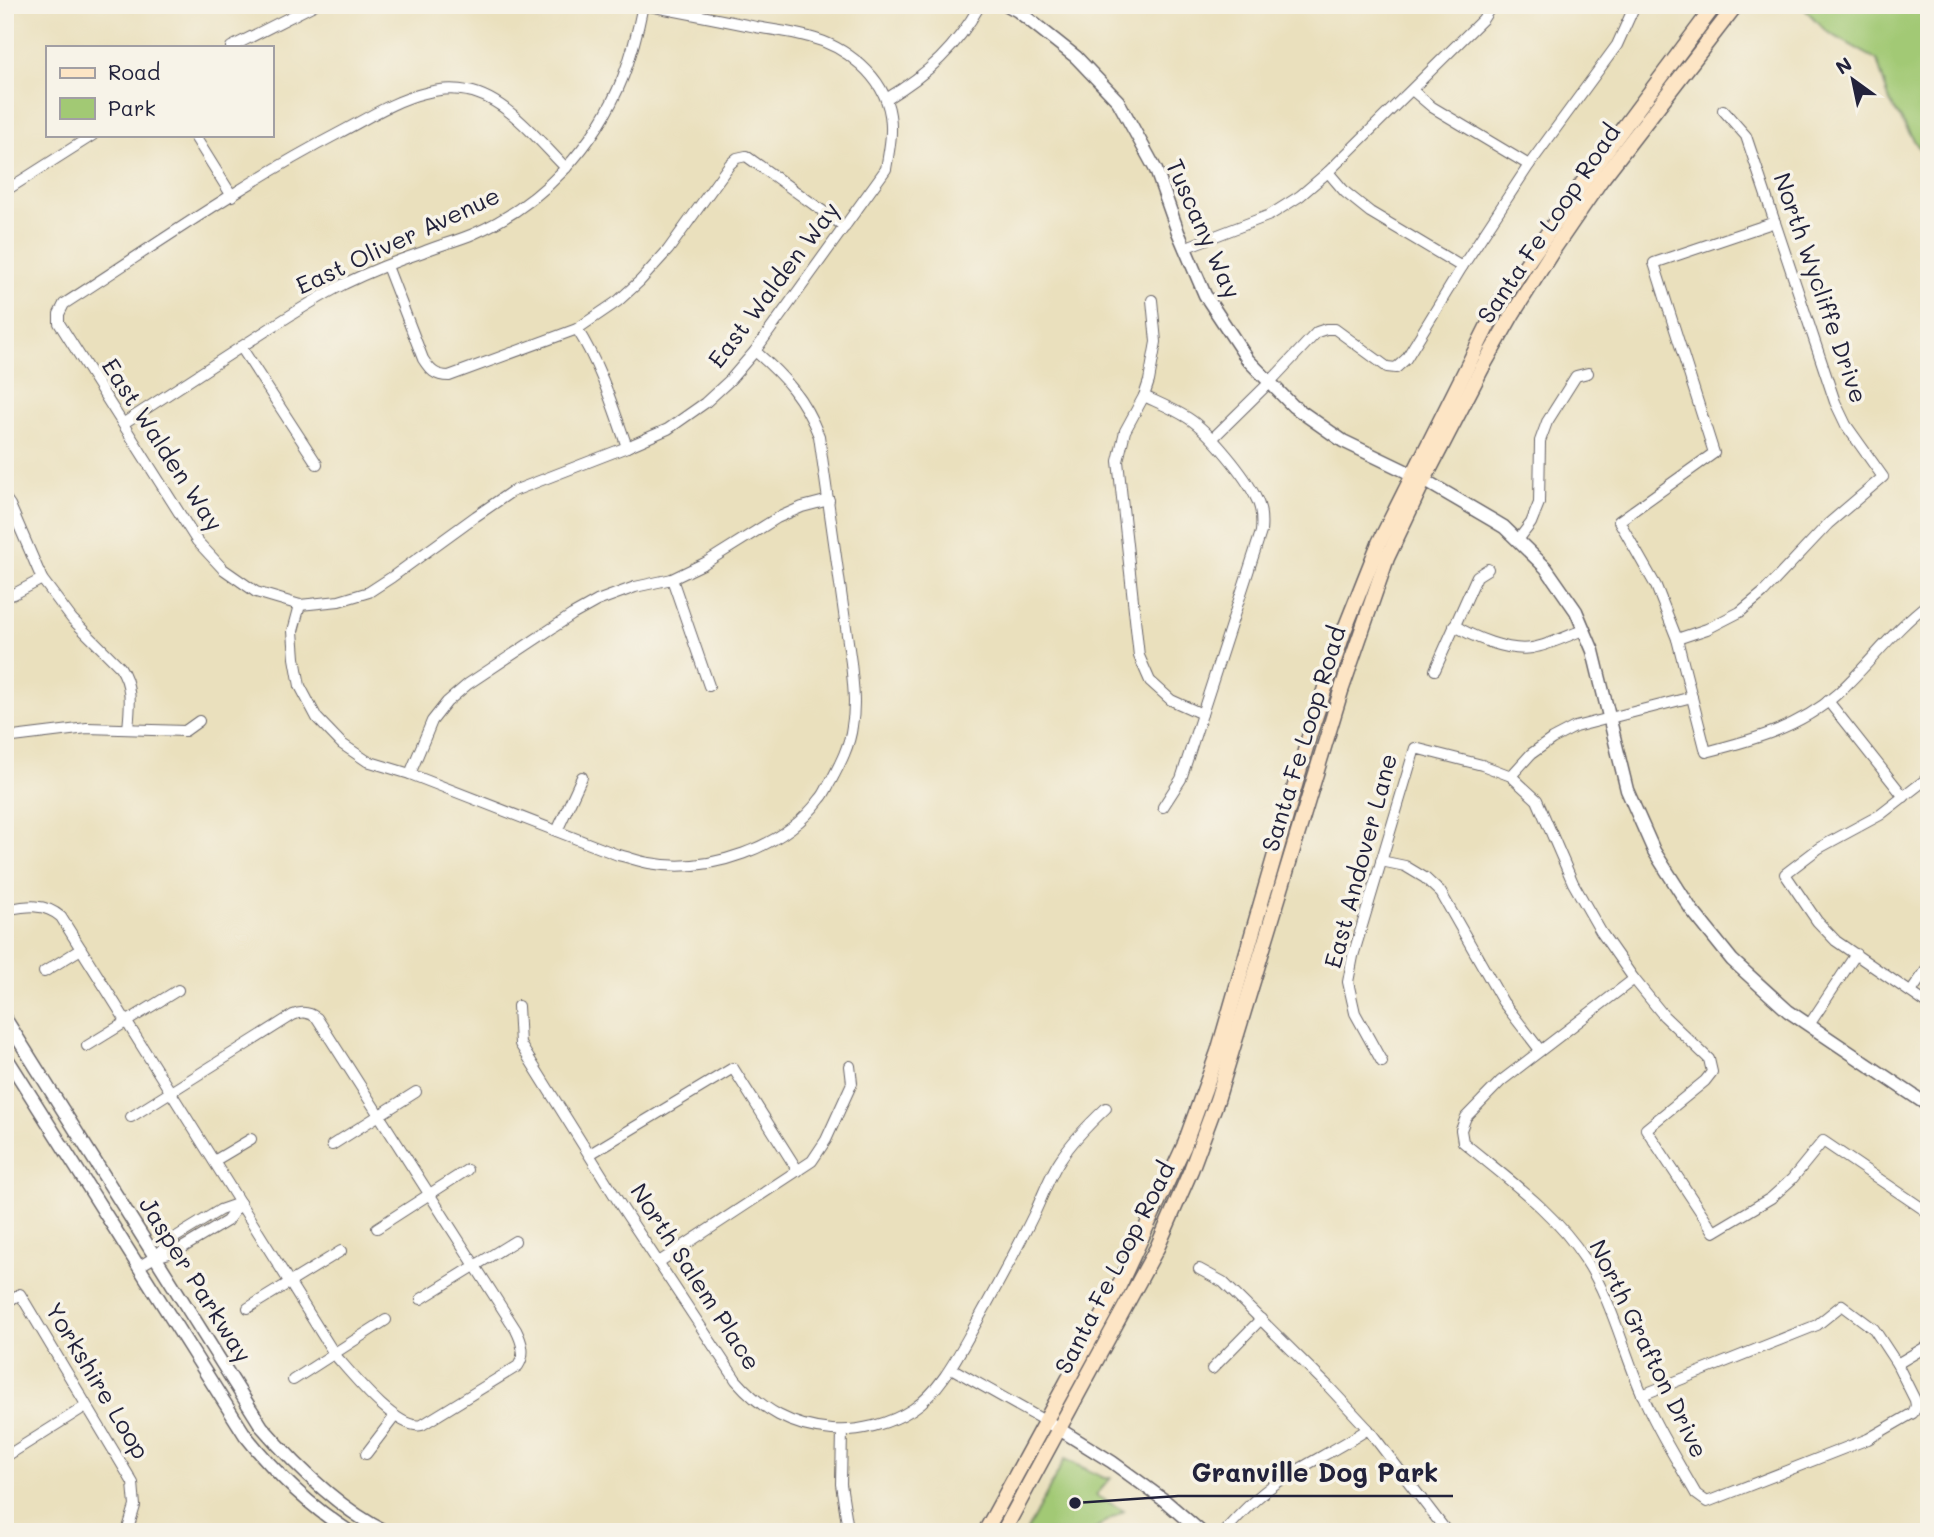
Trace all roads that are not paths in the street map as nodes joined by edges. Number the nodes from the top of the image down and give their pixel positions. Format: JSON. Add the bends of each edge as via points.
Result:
{"nodes":[{"id":1,"x":314,"y":5,"type":"edge"},
{"id":2,"x":644,"y":5,"type":"edge"},
{"id":3,"x":980,"y":5,"type":"edge"},
{"id":4,"x":1007,"y":5,"type":"edge"},
{"id":5,"x":1492,"y":5,"type":"edge"},
{"id":6,"x":1635,"y":5,"type":"edge"},
{"id":7,"x":1715,"y":5,"type":"edge"},
{"id":8,"x":1736,"y":5,"type":"edge"},
{"id":9,"x":233,"y":46,"type":"edge"},
{"id":10,"x":1412,"y":90,"type":"junction"},
{"id":11,"x":886,"y":99,"type":"junction"},
{"id":12,"x":1723,"y":110,"type":"dead end"},
{"id":13,"x":91,"y":136,"type":"edge"},
{"id":14,"x":195,"y":136,"type":"edge"},
{"id":15,"x":1530,"y":165,"type":"junction"},
{"id":16,"x":566,"y":168,"type":"junction"},
{"id":17,"x":1328,"y":172,"type":"junction"},
{"id":18,"x":5,"y":191,"type":"edge"},
{"id":19,"x":232,"y":196,"type":"junction"},
{"id":20,"x":1775,"y":222,"type":"junction"},
{"id":21,"x":845,"y":227,"type":"junction"},
{"id":22,"x":1184,"y":248,"type":"junction"},
{"id":23,"x":387,"y":266,"type":"junction"},
{"id":24,"x":1462,"y":267,"type":"junction"},
{"id":25,"x":1152,"y":300,"type":"dead end"},
{"id":26,"x":577,"y":329,"type":"junction"},
{"id":27,"x":241,"y":347,"type":"junction"},
{"id":28,"x":755,"y":352,"type":"junction"},
{"id":29,"x":1588,"y":373,"type":"dead end"},
{"id":30,"x":1270,"y":383,"type":"junction"},
{"id":31,"x":1144,"y":396,"type":"junction"},
{"id":32,"x":124,"y":423,"type":"junction"},
{"id":33,"x":1213,"y":438,"type":"junction"},
{"id":34,"x":627,"y":447,"type":"junction"},
{"id":35,"x":317,"y":464,"type":"dead end"},
{"id":36,"x":1418,"y":477,"type":"junction"},
{"id":37,"x":5,"y":498,"type":"edge"},
{"id":38,"x":829,"y":500,"type":"junction"},
{"id":39,"x":1518,"y":540,"type":"junction"},
{"id":40,"x":1488,"y":569,"type":"dead end"},
{"id":41,"x":42,"y":579,"type":"junction"},
{"id":42,"x":672,"y":579,"type":"junction"},
{"id":43,"x":5,"y":597,"type":"edge"},
{"id":44,"x":1929,"y":603,"type":"edge"},
{"id":45,"x":300,"y":605,"type":"junction"},
{"id":46,"x":1454,"y":625,"type":"junction"},
{"id":47,"x":1583,"y":630,"type":"junction"},
{"id":48,"x":1677,"y":639,"type":"junction"},
{"id":49,"x":1435,"y":670,"type":"dead end"},
{"id":50,"x":709,"y":687,"type":"dead end"},
{"id":51,"x":1692,"y":697,"type":"junction"},
{"id":52,"x":1828,"y":701,"type":"junction"},
{"id":53,"x":1202,"y":714,"type":"junction"},
{"id":54,"x":1609,"y":718,"type":"junction"},
{"id":55,"x":199,"y":721,"type":"dead end"},
{"id":56,"x":128,"y":729,"type":"junction"},
{"id":57,"x":5,"y":738,"type":"edge"},
{"id":58,"x":410,"y":774,"type":"junction"},
{"id":59,"x":1511,"y":776,"type":"junction"},
{"id":60,"x":1929,"y":776,"type":"edge"},
{"id":61,"x":582,"y":777,"type":"dead end"},
{"id":62,"x":1904,"y":797,"type":"junction"},
{"id":63,"x":1163,"y":807,"type":"dead end"},
{"id":64,"x":557,"y":831,"type":"junction"},
{"id":65,"x":1381,"y":861,"type":"junction"},
{"id":66,"x":5,"y":910,"type":"edge"},
{"id":67,"x":82,"y":948,"type":"junction"},
{"id":68,"x":1856,"y":954,"type":"junction"},
{"id":69,"x":1929,"y":966,"type":"edge"},
{"id":70,"x":44,"y":972,"type":"dead end"},
{"id":71,"x":1634,"y":979,"type":"junction"},
{"id":72,"x":178,"y":990,"type":"dead end"},
{"id":73,"x":1911,"y":992,"type":"junction"},
{"id":74,"x":1929,"y":1005,"type":"edge"},
{"id":75,"x":518,"y":1006,"type":"dead end"},
{"id":76,"x":5,"y":1018,"type":"edge"},
{"id":77,"x":128,"y":1022,"type":"junction"},
{"id":78,"x":1809,"y":1025,"type":"junction"},
{"id":79,"x":87,"y":1046,"type":"dead end"},
{"id":80,"x":1540,"y":1050,"type":"junction"},
{"id":81,"x":5,"y":1055,"type":"edge"},
{"id":82,"x":1382,"y":1062,"type":"dead end"},
{"id":83,"x":850,"y":1066,"type":"dead end"},
{"id":84,"x":172,"y":1092,"type":"junction"},
{"id":85,"x":416,"y":1092,"type":"dead end"},
{"id":86,"x":1929,"y":1106,"type":"edge"},
{"id":87,"x":1106,"y":1108,"type":"dead end"},
{"id":88,"x":379,"y":1115,"type":"junction"},
{"id":89,"x":131,"y":1116,"type":"dead end"},
{"id":90,"x":251,"y":1139,"type":"dead end"},
{"id":91,"x":332,"y":1145,"type":"dead end"},
{"id":92,"x":590,"y":1154,"type":"junction"},
{"id":93,"x":214,"y":1161,"type":"junction"},
{"id":94,"x":467,"y":1170,"type":"dead end"},
{"id":95,"x":798,"y":1171,"type":"junction"},
{"id":96,"x":428,"y":1195,"type":"junction"},
{"id":97,"x":240,"y":1203,"type":"junction"},
{"id":98,"x":1929,"y":1213,"type":"edge"},
{"id":99,"x":377,"y":1228,"type":"dead end"},
{"id":100,"x":515,"y":1241,"type":"dead end"},
{"id":101,"x":341,"y":1251,"type":"dead end"},
{"id":102,"x":155,"y":1257,"type":"junction"},
{"id":103,"x":659,"y":1262,"type":"junction"},
{"id":104,"x":475,"y":1266,"type":"junction"},
{"id":105,"x":138,"y":1267,"type":"junction"},
{"id":106,"x":1199,"y":1269,"type":"dead end"},
{"id":107,"x":290,"y":1283,"type":"junction"},
{"id":108,"x":421,"y":1299,"type":"dead end"},
{"id":109,"x":5,"y":1303,"type":"edge"},
{"id":110,"x":248,"y":1308,"type":"dead end"},
{"id":111,"x":386,"y":1320,"type":"dead end"},
{"id":112,"x":1261,"y":1320,"type":"junction"},
{"id":113,"x":1929,"y":1345,"type":"edge"},
{"id":114,"x":335,"y":1355,"type":"junction"},
{"id":115,"x":1897,"y":1364,"type":"junction"},
{"id":116,"x":951,"y":1368,"type":"junction"},
{"id":117,"x":1212,"y":1369,"type":"dead end"},
{"id":118,"x":293,"y":1380,"type":"dead end"},
{"id":119,"x":1642,"y":1395,"type":"junction"},
{"id":120,"x":86,"y":1406,"type":"junction"},
{"id":121,"x":395,"y":1416,"type":"junction"},
{"id":122,"x":1045,"y":1421,"type":"junction"},
{"id":123,"x":1059,"y":1428,"type":"junction"},
{"id":124,"x":1368,"y":1429,"type":"junction"},
{"id":125,"x":842,"y":1431,"type":"junction"},
{"id":126,"x":366,"y":1454,"type":"dead end"},
{"id":127,"x":5,"y":1457,"type":"edge"},
{"id":128,"x":127,"y":1532,"type":"edge"},
{"id":129,"x":349,"y":1532,"type":"edge"},
{"id":130,"x":386,"y":1532,"type":"edge"},
{"id":131,"x":846,"y":1532,"type":"edge"},
{"id":132,"x":985,"y":1532,"type":"edge"},
{"id":133,"x":1003,"y":1532,"type":"edge"},
{"id":134,"x":1202,"y":1532,"type":"edge"},
{"id":135,"x":1223,"y":1532,"type":"edge"},
{"id":136,"x":1447,"y":1532,"type":"edge"}],
"edges":[{"from":1,"to":9,"type":"street"},
{"from":2,"to":11,"type":"street","via":[[810,37],[840,48],[862,65]]},
{"from":2,"to":16,"type":"street","name":"East Oliver Avenue","via":[[623,78],[590,140]]},
{"from":3,"to":11,"type":"street","via":[[969,26],[930,70]]},
{"from":4,"to":22,"type":"street","name":"Tuscany Way","via":[[1076,57],[1118,101],[1156,170]]},
{"from":5,"to":10,"type":"street"},
{"from":6,"to":15,"type":"street","via":[[1618,45]]},
{"from":7,"to":36,"type":"main road","name":"Santa Fe Loop Road","via":[[1498,305]]},
{"from":8,"to":36,"type":"main road","name":"Santa Fe Loop Road","via":[[1555,247]]},
{"from":10,"to":15,"type":"street","via":[[1432,107]]},
{"from":10,"to":17,"type":"street"},
{"from":11,"to":21,"type":"street","name":"East Walden Way","via":[[891,141],[886,169]]},
{"from":12,"to":20,"type":"street","name":"North Wycliffe Drive","via":[[1746,136]]},
{"from":13,"to":18,"type":"street"},
{"from":14,"to":19,"type":"street"},
{"from":15,"to":24,"type":"street"},
{"from":16,"to":19,"type":"street","via":[[506,108],[488,97],[450,89],[392,105]]},
{"from":16,"to":23,"type":"street","name":"East Oliver Avenue","via":[[511,214],[473,234]]},
{"from":17,"to":22,"type":"street","via":[[1270,215]]},
{"from":17,"to":24,"type":"street","via":[[1370,212]]},
{"from":19,"to":32,"type":"street","name":"East Walden Way","via":[[64,304],[58,314],[59,323]]},
{"from":20,"to":48,"type":"street","name":"North Wycliffe Drive","via":[[1835,402],[1883,477],[1828,524],[1740,612]]},
{"from":20,"to":48,"type":"street","via":[[1654,263],[1714,453],[1619,521],[1656,586]]},
{"from":21,"to":26,"type":"street","via":[[746,156],[737,158],[640,281]]},
{"from":21,"to":28,"type":"street","name":"East Walden Way"},
{"from":22,"to":30,"type":"street","name":"Tuscany Way","via":[[1205,295],[1248,360]]},
{"from":23,"to":26,"type":"street","via":[[423,359],[440,376]]},
{"from":23,"to":27,"type":"street","name":"East Oliver Avenue","via":[[304,306]]},
{"from":24,"to":30,"type":"street","via":[[1406,359],[1395,368],[1387,367],[1335,329],[1326,329],[1317,332]]},
{"from":25,"to":31,"type":"street","via":[[1156,342]]},
{"from":26,"to":34,"type":"street"},
{"from":27,"to":32,"type":"street","name":"East Oliver Avenue"},
{"from":27,"to":35,"type":"street"},
{"from":28,"to":34,"type":"street","name":"East Walden Way","via":[[705,402],[668,429]]},
{"from":28,"to":38,"type":"street","via":[[793,388],[813,420]]},
{"from":29,"to":39,"type":"street","via":[[1576,376],[1547,422],[1540,441],[1539,503]]},
{"from":30,"to":33,"type":"street"},
{"from":30,"to":36,"type":"street","name":"Tuscany Way","via":[[1293,406],[1343,441]]},
{"from":31,"to":33,"type":"street","via":[[1190,419]]},
{"from":31,"to":53,"type":"street","via":[[1125,431],[1118,461],[1139,656],[1150,681],[1171,700]]},
{"from":32,"to":45,"type":"street","name":"East Walden Way","via":[[197,541],[223,569],[256,592]]},
{"from":33,"to":53,"type":"street","via":[[1252,490],[1262,518]]},
{"from":34,"to":45,"type":"street","name":"East Walden Way","via":[[512,492],[369,592]]},
{"from":36,"to":39,"type":"street","name":"Tuscany Way","via":[[1504,527]]},
{"from":36,"to":122,"type":"main road","name":"Santa Fe Loop Road","via":[[1379,543],[1345,631],[1315,718],[1222,1039],[1184,1146],[1118,1288]]},
{"from":36,"to":123,"type":"main road","name":"Santa Fe Loop Road","via":[[1341,691],[1217,1100],[1191,1170],[1157,1248]]},
{"from":37,"to":41,"type":"street"},
{"from":38,"to":42,"type":"street","via":[[777,518]]},
{"from":38,"to":64,"type":"street","via":[[854,700],[852,728],[841,763],[820,799],[797,823],[764,845],[728,860],[691,865],[650,863],[618,855]]},
{"from":39,"to":47,"type":"street","name":"Tuscany Way","via":[[1546,568],[1576,611]]},
{"from":40,"to":46,"type":"street","via":[[1476,576]]},
{"from":41,"to":43,"type":"street"},
{"from":41,"to":56,"type":"street","via":[[72,619],[126,676]]},
{"from":42,"to":50,"type":"street"},
{"from":42,"to":58,"type":"street","via":[[597,601],[468,684],[432,721]]},
{"from":44,"to":52,"type":"street"},
{"from":45,"to":58,"type":"street","via":[[293,631],[295,658],[300,686],[317,718],[367,761]]},
{"from":46,"to":47,"type":"street","via":[[1515,648],[1532,648]]},
{"from":46,"to":49,"type":"street"},
{"from":47,"to":54,"type":"street","name":"Tuscany Way"},
{"from":48,"to":51,"type":"street"},
{"from":51,"to":52,"type":"street","via":[[1706,752],[1757,739],[1808,716]]},
{"from":51,"to":54,"type":"street"},
{"from":52,"to":62,"type":"street"},
{"from":53,"to":63,"type":"street","via":[[1181,779]]},
{"from":54,"to":59,"type":"street","via":[[1552,739]]},
{"from":54,"to":78,"type":"street","name":"Tuscany Way","via":[[1627,790],[1654,851],[1732,960]]},
{"from":55,"to":56,"type":"street","via":[[185,731]]},
{"from":56,"to":57,"type":"street","via":[[87,728]]},
{"from":58,"to":64,"type":"street"},
{"from":59,"to":65,"type":"street","name":"East Andover Lane","via":[[1415,748]]},
{"from":59,"to":71,"type":"street","via":[[1536,800],[1573,883]]},
{"from":60,"to":62,"type":"street"},
{"from":61,"to":64,"type":"street"},
{"from":62,"to":68,"type":"street","via":[[1785,874],[1817,921]]},
{"from":65,"to":80,"type":"street","via":[[1405,866],[1441,893],[1503,1002]]},
{"from":65,"to":82,"type":"street","name":"East Andover Lane","via":[[1348,982],[1355,1013]]},
{"from":66,"to":67,"type":"street","via":[[35,905],[53,910]]},
{"from":67,"to":70,"type":"street"},
{"from":67,"to":77,"type":"street"},
{"from":68,"to":73,"type":"street"},
{"from":68,"to":78,"type":"street"},
{"from":69,"to":73,"type":"street"},
{"from":71,"to":80,"type":"street"},
{"from":71,"to":98,"type":"street","via":[[1709,1059],[1712,1072],[1705,1081],[1646,1129],[1714,1232],[1771,1198],[1823,1141]]},
{"from":72,"to":77,"type":"street"},
{"from":73,"to":74,"type":"street"},
{"from":75,"to":92,"type":"street","name":"North Salem Place","via":[[520,1044]]},
{"from":76,"to":102,"type":"street","name":"Jasper Parkway"},
{"from":77,"to":79,"type":"street"},
{"from":77,"to":84,"type":"street"},
{"from":78,"to":86,"type":"street","name":"Tuscany Way"},
{"from":80,"to":119,"type":"street","name":"North Grafton Drive","via":[[1466,1117],[1463,1142],[1546,1210],[1586,1260]]},
{"from":81,"to":105,"type":"street","name":"Jasper Parkway"},
{"from":83,"to":95,"type":"street","via":[[852,1083],[827,1140]]},
{"from":84,"to":88,"type":"street","via":[[301,1012],[317,1018]]},
{"from":84,"to":89,"type":"street"},
{"from":84,"to":93,"type":"street"},
{"from":85,"to":88,"type":"street"},
{"from":87,"to":116,"type":"street","name":"North Salem Place","via":[[1059,1161],[1013,1258]]},
{"from":88,"to":91,"type":"street"},
{"from":88,"to":96,"type":"street"},
{"from":90,"to":93,"type":"street"},
{"from":92,"to":95,"type":"street","via":[[733,1068]]},
{"from":92,"to":103,"type":"street","name":"North Salem Place"},
{"from":93,"to":97,"type":"street"},
{"from":94,"to":96,"type":"street"},
{"from":95,"to":103,"type":"street"},
{"from":96,"to":99,"type":"street"},
{"from":96,"to":104,"type":"street"},
{"from":97,"to":102,"type":"street","via":[[171,1240]]},
{"from":97,"to":107,"type":"street"},
{"from":100,"to":104,"type":"street"},
{"from":101,"to":107,"type":"street"},
{"from":102,"to":105,"type":"street"},
{"from":102,"to":130,"type":"street","name":"Jasper Parkway","via":[[262,1427],[307,1474],[346,1507]]},
{"from":103,"to":125,"type":"street","name":"North Salem Place","via":[[752,1399],[798,1424]]},
{"from":104,"to":108,"type":"street"},
{"from":104,"to":121,"type":"street","via":[[516,1330],[523,1348],[518,1366],[422,1425]]},
{"from":105,"to":129,"type":"street","name":"Jasper Parkway","via":[[266,1462]]},
{"from":106,"to":112,"type":"street","via":[[1223,1282]]},
{"from":107,"to":110,"type":"street"},
{"from":107,"to":114,"type":"street"},
{"from":109,"to":120,"type":"street","name":"Yorkshire Loop","via":[[20,1294]]},
{"from":111,"to":114,"type":"street"},
{"from":112,"to":117,"type":"street"},
{"from":112,"to":124,"type":"street"},
{"from":113,"to":115,"type":"street"},
{"from":114,"to":118,"type":"street"},
{"from":114,"to":121,"type":"street"},
{"from":115,"to":119,"type":"street","via":[[1874,1329],[1842,1305],[1817,1325]]},
{"from":115,"to":119,"type":"street","name":"North Grafton Drive","via":[[1915,1400],[1913,1413],[1868,1438],[1707,1502],[1696,1494]]},
{"from":116,"to":122,"type":"street"},
{"from":116,"to":125,"type":"street","name":"North Salem Place","via":[[915,1408],[880,1424]]},
{"from":120,"to":127,"type":"street"},
{"from":120,"to":128,"type":"street","name":"Yorkshire Loop","via":[[133,1483],[135,1506]]},
{"from":121,"to":126,"type":"street"},
{"from":122,"to":123,"type":"street"},
{"from":122,"to":132,"type":"main road","name":"Santa Fe Loop Road"},
{"from":123,"to":133,"type":"main road","name":"Santa Fe Loop Road"},
{"from":123,"to":134,"type":"street","via":[[1123,1469]]},
{"from":124,"to":135,"type":"street","via":[[1272,1486]]},
{"from":124,"to":136,"type":"street"},
{"from":125,"to":131,"type":"street"}]}
